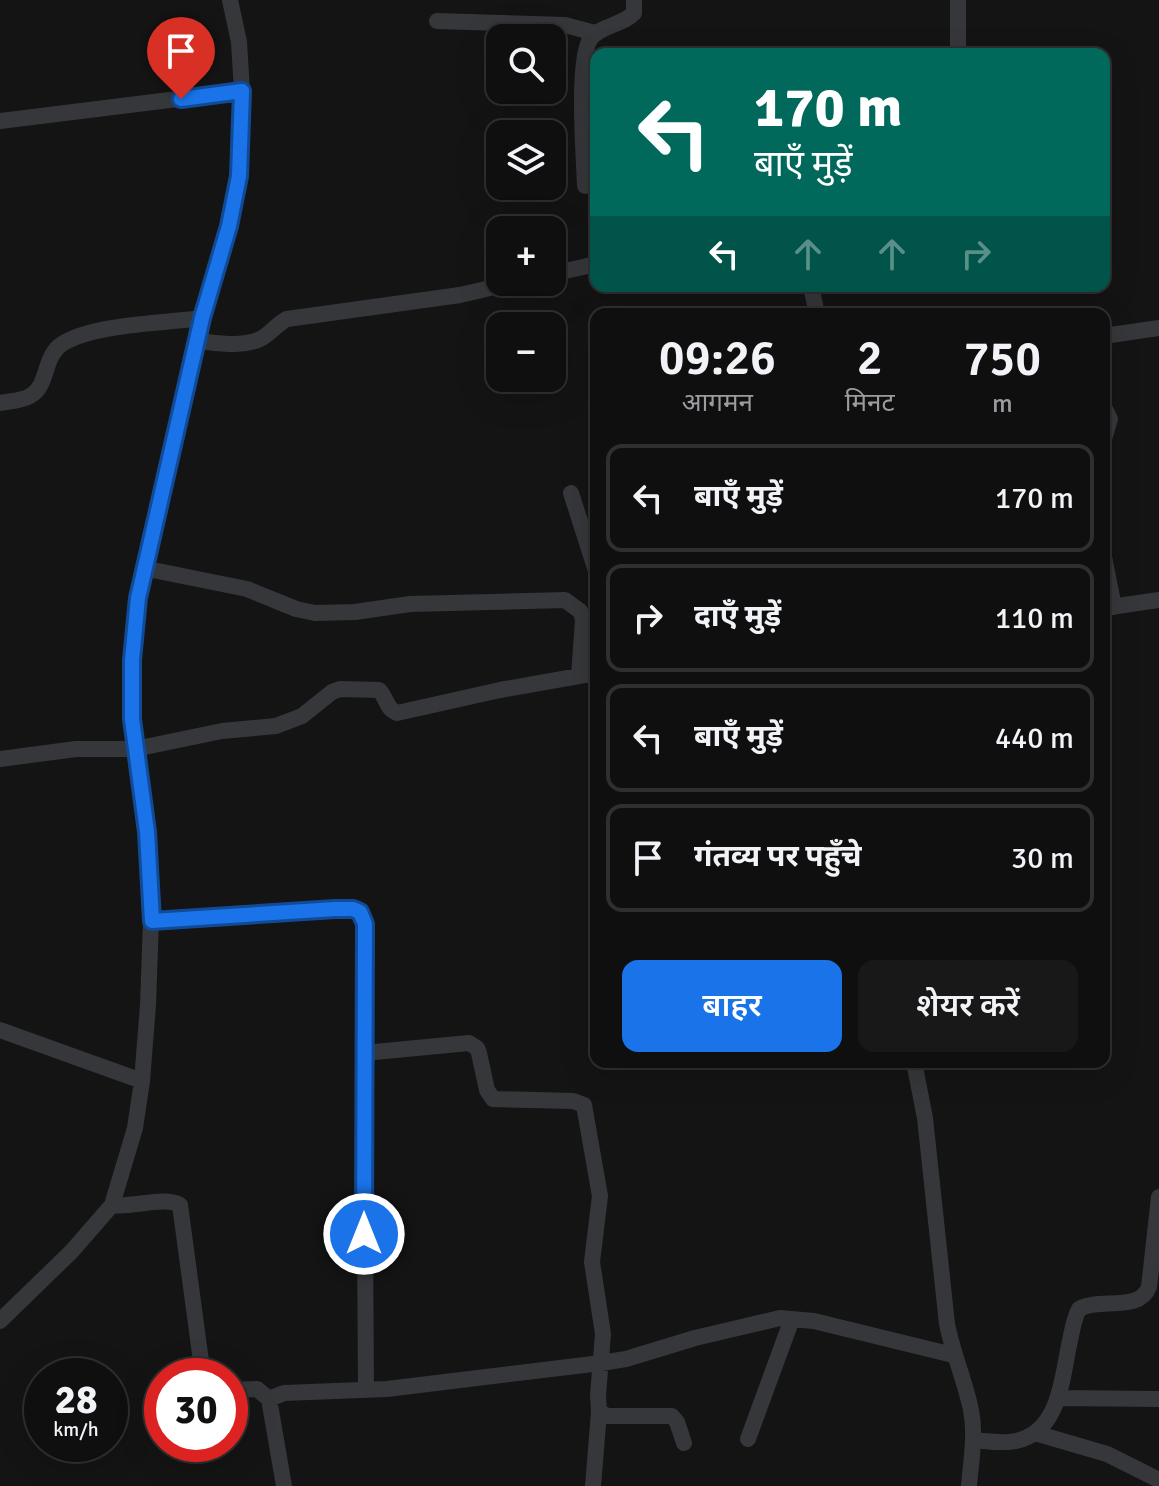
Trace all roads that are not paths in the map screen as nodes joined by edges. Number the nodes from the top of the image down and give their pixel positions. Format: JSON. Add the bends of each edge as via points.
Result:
{"nodes":[{"id":1,"x":230,"y":0,"type":"edge"},
{"id":2,"x":634,"y":0,"type":"edge"},
{"id":3,"x":958,"y":0,"type":"edge"},
{"id":4,"x":437,"y":21,"type":"dead end"},
{"id":5,"x":595,"y":33,"type":"junction"},
{"id":6,"x":958,"y":48,"type":"edge"},
{"id":7,"x":242,"y":91,"type":"junction"},
{"id":8,"x":0,"y":121,"type":"edge"},
{"id":9,"x":585,"y":186,"type":"dead end"},
{"id":10,"x":590,"y":265,"type":"edge"},
{"id":11,"x":566,"y":271,"type":"edge"},
{"id":12,"x":486,"y":289,"type":"edge"},
{"id":13,"x":202,"y":318,"type":"junction"},
{"id":14,"x":1159,"y":328,"type":"edge"},
{"id":15,"x":1110,"y":335,"type":"edge"},
{"id":16,"x":198,"y":341,"type":"junction"},
{"id":17,"x":0,"y":403,"type":"edge"},
{"id":18,"x":571,"y":493,"type":"dead end"},
{"id":19,"x":590,"y":552,"type":"edge"},
{"id":20,"x":143,"y":568,"type":"junction"},
{"id":21,"x":1159,"y":600,"type":"edge"},
{"id":22,"x":1110,"y":607,"type":"edge"},
{"id":23,"x":590,"y":674,"type":"edge"},
{"id":24,"x":579,"y":676,"type":"junction"},
{"id":25,"x":135,"y":749,"type":"junction"},
{"id":26,"x":0,"y":759,"type":"edge"},
{"id":27,"x":152,"y":921,"type":"junction"},
{"id":28,"x":0,"y":1030,"type":"edge"},
{"id":29,"x":364,"y":1053,"type":"junction"},
{"id":30,"x":915,"y":1068,"type":"edge"},
{"id":31,"x":142,"y":1081,"type":"junction"},
{"id":32,"x":1159,"y":1197,"type":"edge"},
{"id":33,"x":112,"y":1205,"type":"junction"},
{"id":34,"x":792,"y":1319,"type":"junction"},
{"id":35,"x":0,"y":1321,"type":"edge"},
{"id":36,"x":953,"y":1355,"type":"junction"},
{"id":37,"x":201,"y":1358,"type":"edge"},
{"id":38,"x":601,"y":1363,"type":"junction"},
{"id":39,"x":248,"y":1389,"type":"edge"},
{"id":40,"x":366,"y":1390,"type":"junction"},
{"id":41,"x":1058,"y":1398,"type":"junction"},
{"id":42,"x":269,"y":1399,"type":"junction"},
{"id":43,"x":1159,"y":1399,"type":"edge"},
{"id":44,"x":599,"y":1412,"type":"junction"},
{"id":45,"x":1035,"y":1433,"type":"junction"},
{"id":46,"x":748,"y":1439,"type":"dead end"},
{"id":47,"x":973,"y":1440,"type":"junction"},
{"id":48,"x":684,"y":1443,"type":"dead end"},
{"id":49,"x":1159,"y":1480,"type":"edge"},
{"id":50,"x":284,"y":1486,"type":"edge"},
{"id":51,"x":593,"y":1486,"type":"edge"},
{"id":52,"x":969,"y":1486,"type":"edge"}],
"edges":[{"from":1,"to":7,"type":"street"},
{"from":2,"to":5,"type":"street","via":[[629,19]]},
{"from":3,"to":6,"type":"street"},
{"from":4,"to":5,"type":"street","via":[[565,25]]},
{"from":5,"to":9,"type":"street","via":[[585,53]]},
{"from":7,"to":8,"type":"street"},
{"from":7,"to":13,"type":"street","via":[[239,176]]},
{"from":10,"to":11,"type":"street"},
{"from":12,"to":16,"type":"street","via":[[287,319],[259,340],[244,344]]},
{"from":13,"to":16,"type":"street"},
{"from":13,"to":17,"type":"street","via":[[109,329],[64,342],[30,397]]},
{"from":14,"to":15,"type":"street"},
{"from":16,"to":20,"type":"street"},
{"from":18,"to":19,"type":"street"},
{"from":20,"to":24,"type":"street","via":[[247,589],[315,613],[410,604],[565,600],[583,619]]},
{"from":20,"to":25,"type":"street","via":[[132,660]]},
{"from":21,"to":22,"type":"street"},
{"from":23,"to":24,"type":"street"},
{"from":24,"to":25,"type":"street","via":[[397,713],[379,690],[340,689],[289,722]]},
{"from":25,"to":26,"type":"street","via":[[76,749]]},
{"from":25,"to":27,"type":"street"},
{"from":27,"to":29,"type":"street","via":[[335,909],[360,912],[365,924]]},
{"from":27,"to":31,"type":"street"},
{"from":28,"to":31,"type":"street"},
{"from":29,"to":38,"type":"street","via":[[469,1043],[477,1048],[493,1099],[584,1105],[600,1186],[592,1262],[602,1322]]},
{"from":29,"to":40,"type":"street"},
{"from":30,"to":36,"type":"street"},
{"from":31,"to":33,"type":"street","via":[[135,1128]]},
{"from":32,"to":41,"type":"street","via":[[1148,1292],[1138,1300],[1079,1309]]},
{"from":33,"to":35,"type":"street"},
{"from":33,"to":37,"type":"street","via":[[180,1205]]},
{"from":34,"to":36,"type":"street"},
{"from":34,"to":38,"type":"street"},
{"from":34,"to":46,"type":"street"},
{"from":36,"to":47,"type":"street","via":[[972,1413]]},
{"from":38,"to":40,"type":"street"},
{"from":38,"to":44,"type":"street"},
{"from":39,"to":42,"type":"street","via":[[257,1389]]},
{"from":40,"to":42,"type":"street","via":[[284,1393]]},
{"from":41,"to":43,"type":"street"},
{"from":41,"to":45,"type":"street"},
{"from":42,"to":50,"type":"street"},
{"from":44,"to":48,"type":"street","via":[[672,1416]]},
{"from":44,"to":51,"type":"street"},
{"from":45,"to":47,"type":"street","via":[[1018,1441]]},
{"from":45,"to":49,"type":"street","via":[[1107,1454]]},
{"from":47,"to":52,"type":"street"}]}
